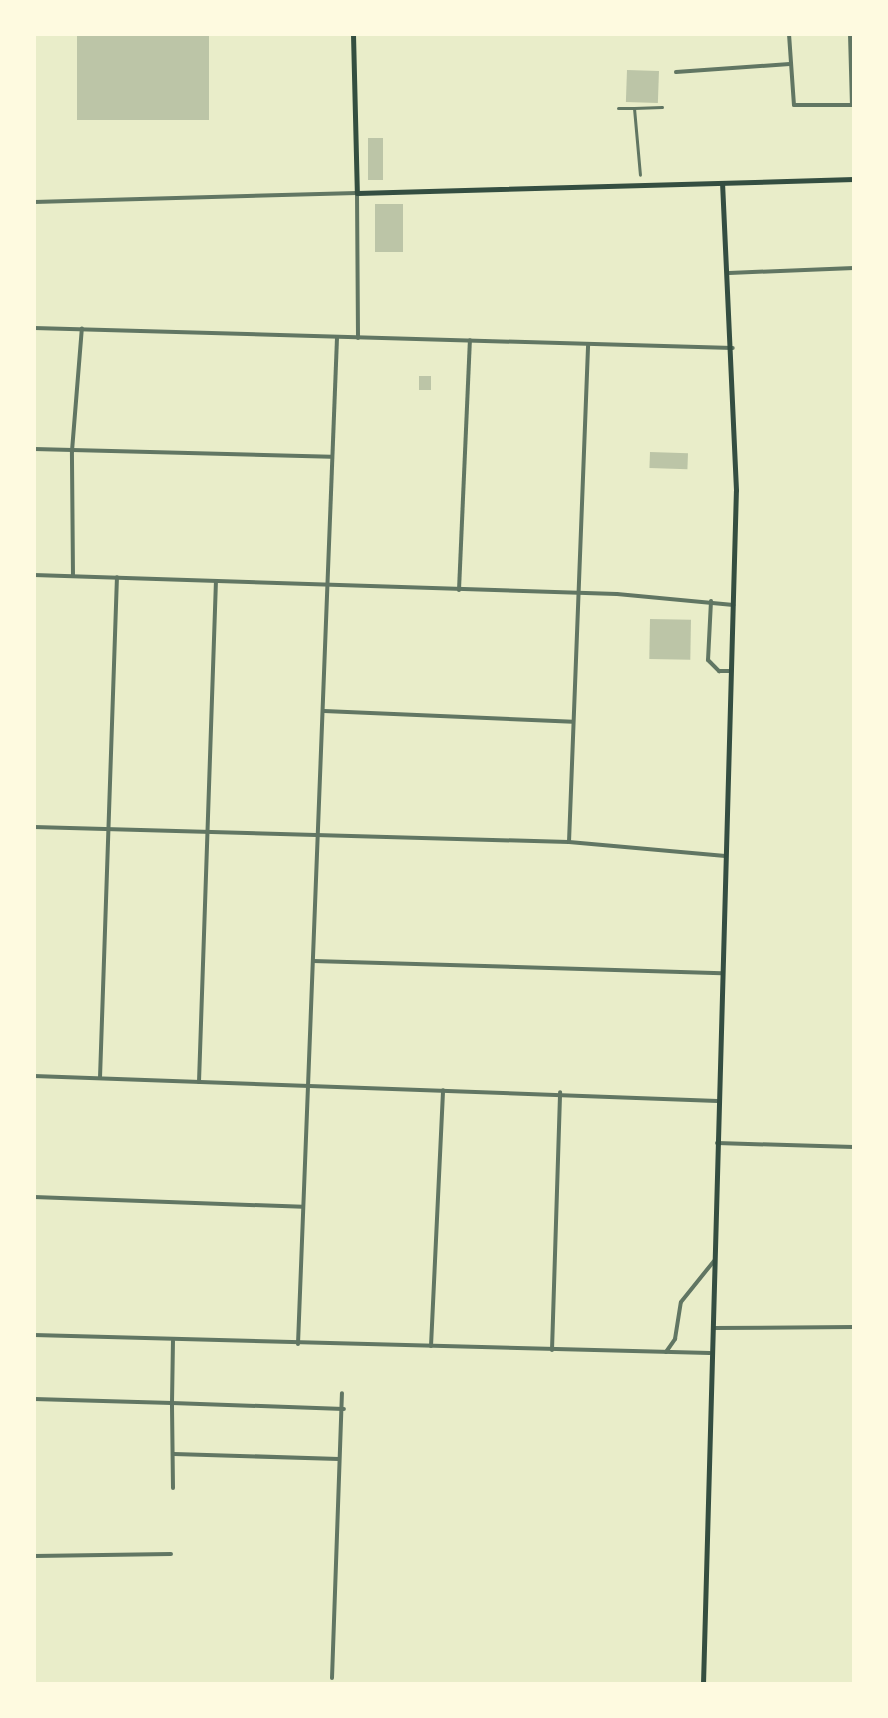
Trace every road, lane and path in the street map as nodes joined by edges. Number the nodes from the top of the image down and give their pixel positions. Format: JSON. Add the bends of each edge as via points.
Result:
{"nodes":[{"id":1,"x":353,"y":34,"type":"edge"},
{"id":2,"x":789,"y":34,"type":"edge"},
{"id":3,"x":850,"y":34,"type":"edge"},
{"id":4,"x":790,"y":64,"type":"junction"},
{"id":5,"x":676,"y":72,"type":"dead end"},
{"id":6,"x":853,"y":105,"type":"edge"},
{"id":7,"x":662,"y":107,"type":"dead end"},
{"id":8,"x":618,"y":108,"type":"dead end"},
{"id":9,"x":634,"y":108,"type":"junction"},
{"id":10,"x":640,"y":175,"type":"dead end"},
{"id":11,"x":854,"y":179,"type":"edge"},
{"id":12,"x":722,"y":183,"type":"junction"},
{"id":13,"x":360,"y":193,"type":"junction"},
{"id":14,"x":34,"y":202,"type":"edge"},
{"id":15,"x":854,"y":268,"type":"edge"},
{"id":16,"x":729,"y":273,"type":"junction"},
{"id":17,"x":34,"y":328,"type":"edge"},
{"id":18,"x":82,"y":328,"type":"junction"},
{"id":19,"x":337,"y":338,"type":"junction"},
{"id":20,"x":358,"y":338,"type":"junction"},
{"id":21,"x":470,"y":340,"type":"junction"},
{"id":22,"x":588,"y":344,"type":"junction"},
{"id":23,"x":733,"y":348,"type":"junction"},
{"id":24,"x":34,"y":449,"type":"edge"},
{"id":25,"x":72,"y":451,"type":"junction"},
{"id":26,"x":331,"y":457,"type":"junction"},
{"id":27,"x":34,"y":575,"type":"edge"},
{"id":28,"x":73,"y":576,"type":"junction"},
{"id":29,"x":117,"y":577,"type":"junction"},
{"id":30,"x":216,"y":581,"type":"junction"},
{"id":31,"x":328,"y":584,"type":"junction"},
{"id":32,"x":459,"y":590,"type":"junction"},
{"id":33,"x":579,"y":594,"type":"junction"},
{"id":34,"x":711,"y":601,"type":"junction"},
{"id":35,"x":733,"y":605,"type":"junction"},
{"id":36,"x":731,"y":671,"type":"junction"},
{"id":37,"x":323,"y":711,"type":"junction"},
{"id":38,"x":573,"y":722,"type":"junction"},
{"id":39,"x":34,"y":827,"type":"edge"},
{"id":40,"x":109,"y":831,"type":"junction"},
{"id":41,"x":206,"y":834,"type":"junction"},
{"id":42,"x":318,"y":838,"type":"junction"},
{"id":43,"x":569,"y":842,"type":"junction"},
{"id":44,"x":725,"y":856,"type":"junction"},
{"id":45,"x":313,"y":961,"type":"junction"},
{"id":46,"x":722,"y":973,"type":"junction"},
{"id":47,"x":34,"y":1076,"type":"edge"},
{"id":48,"x":100,"y":1079,"type":"junction"},
{"id":49,"x":199,"y":1082,"type":"junction"},
{"id":50,"x":307,"y":1086,"type":"junction"},
{"id":51,"x":443,"y":1090,"type":"junction"},
{"id":52,"x":560,"y":1092,"type":"junction"},
{"id":53,"x":718,"y":1101,"type":"junction"},
{"id":54,"x":717,"y":1143,"type":"junction"},
{"id":55,"x":854,"y":1147,"type":"edge"},
{"id":56,"x":34,"y":1197,"type":"edge"},
{"id":57,"x":303,"y":1207,"type":"junction"},
{"id":58,"x":714,"y":1261,"type":"junction"},
{"id":59,"x":854,"y":1327,"type":"edge"},
{"id":60,"x":711,"y":1328,"type":"junction"},
{"id":61,"x":34,"y":1335,"type":"edge"},
{"id":62,"x":173,"y":1341,"type":"junction"},
{"id":63,"x":298,"y":1344,"type":"junction"},
{"id":64,"x":431,"y":1346,"type":"junction"},
{"id":65,"x":552,"y":1350,"type":"junction"},
{"id":66,"x":664,"y":1352,"type":"junction"},
{"id":67,"x":710,"y":1353,"type":"junction"},
{"id":68,"x":342,"y":1393,"type":"dead end"},
{"id":69,"x":34,"y":1399,"type":"edge"},
{"id":70,"x":172,"y":1403,"type":"junction"},
{"id":71,"x":343,"y":1409,"type":"junction"},
{"id":72,"x":174,"y":1454,"type":"junction"},
{"id":73,"x":339,"y":1459,"type":"junction"},
{"id":74,"x":173,"y":1488,"type":"dead end"},
{"id":75,"x":171,"y":1554,"type":"dead end"},
{"id":76,"x":34,"y":1556,"type":"edge"},
{"id":77,"x":332,"y":1678,"type":"dead end"},
{"id":78,"x":703,"y":1684,"type":"edge"}],
"edges":[{"from":1,"to":13,"type":"main road"},
{"from":2,"to":4,"type":"street"},
{"from":3,"to":6,"type":"street"},
{"from":4,"to":5,"type":"street"},
{"from":4,"to":6,"type":"street","via":[[794,105]]},
{"from":7,"to":9,"type":"street"},
{"from":8,"to":9,"type":"street"},
{"from":9,"to":10,"type":"street"},
{"from":11,"to":12,"type":"main road"},
{"from":12,"to":13,"type":"main road"},
{"from":12,"to":16,"type":"main road"},
{"from":13,"to":14,"type":"street"},
{"from":13,"to":20,"type":"street"},
{"from":15,"to":16,"type":"street"},
{"from":16,"to":23,"type":"main road"},
{"from":17,"to":18,"type":"street"},
{"from":18,"to":19,"type":"street"},
{"from":18,"to":25,"type":"street"},
{"from":19,"to":20,"type":"street"},
{"from":19,"to":26,"type":"street"},
{"from":20,"to":21,"type":"street"},
{"from":21,"to":22,"type":"street"},
{"from":21,"to":32,"type":"street"},
{"from":22,"to":23,"type":"street"},
{"from":22,"to":33,"type":"street"},
{"from":23,"to":35,"type":"main road"},
{"from":24,"to":25,"type":"street"},
{"from":25,"to":26,"type":"street"},
{"from":25,"to":28,"type":"street"},
{"from":26,"to":31,"type":"street"},
{"from":27,"to":28,"type":"street"},
{"from":28,"to":29,"type":"street"},
{"from":29,"to":30,"type":"street"},
{"from":29,"to":40,"type":"street"},
{"from":30,"to":31,"type":"street"},
{"from":30,"to":41,"type":"street"},
{"from":31,"to":32,"type":"street"},
{"from":31,"to":37,"type":"street"},
{"from":32,"to":33,"type":"street"},
{"from":33,"to":34,"type":"street"},
{"from":33,"to":38,"type":"street"},
{"from":34,"to":35,"type":"street"},
{"from":34,"to":36,"type":"street","via":[[708,660],[719,671]]},
{"from":35,"to":36,"type":"main road"},
{"from":36,"to":44,"type":"main road"},
{"from":37,"to":38,"type":"street"},
{"from":37,"to":42,"type":"street"},
{"from":38,"to":43,"type":"street"},
{"from":39,"to":40,"type":"street"},
{"from":40,"to":41,"type":"street"},
{"from":40,"to":48,"type":"street"},
{"from":41,"to":42,"type":"street"},
{"from":41,"to":49,"type":"street"},
{"from":42,"to":43,"type":"street"},
{"from":42,"to":45,"type":"street"},
{"from":43,"to":44,"type":"street"},
{"from":44,"to":46,"type":"main road"},
{"from":45,"to":46,"type":"street"},
{"from":45,"to":50,"type":"street"},
{"from":46,"to":53,"type":"main road"},
{"from":47,"to":48,"type":"street"},
{"from":48,"to":49,"type":"street"},
{"from":49,"to":50,"type":"street"},
{"from":50,"to":51,"type":"street"},
{"from":50,"to":57,"type":"street"},
{"from":51,"to":52,"type":"street"},
{"from":51,"to":64,"type":"street"},
{"from":52,"to":53,"type":"street"},
{"from":52,"to":65,"type":"street"},
{"from":53,"to":54,"type":"main road"},
{"from":54,"to":55,"type":"street"},
{"from":54,"to":58,"type":"main road"},
{"from":56,"to":57,"type":"street"},
{"from":57,"to":63,"type":"street"},
{"from":58,"to":60,"type":"main road"},
{"from":58,"to":66,"type":"street","via":[[681,1302],[675,1339]]},
{"from":59,"to":60,"type":"street"},
{"from":60,"to":67,"type":"main road"},
{"from":61,"to":62,"type":"street"},
{"from":62,"to":63,"type":"street"},
{"from":62,"to":70,"type":"street"},
{"from":63,"to":64,"type":"street"},
{"from":64,"to":65,"type":"street"},
{"from":65,"to":66,"type":"street"},
{"from":66,"to":67,"type":"street"},
{"from":67,"to":78,"type":"main road"},
{"from":68,"to":71,"type":"street"},
{"from":69,"to":70,"type":"street"},
{"from":70,"to":71,"type":"street"},
{"from":70,"to":72,"type":"street"},
{"from":71,"to":73,"type":"street"},
{"from":72,"to":73,"type":"street"},
{"from":72,"to":74,"type":"street"},
{"from":73,"to":77,"type":"street"},
{"from":75,"to":76,"type":"street"}]}
